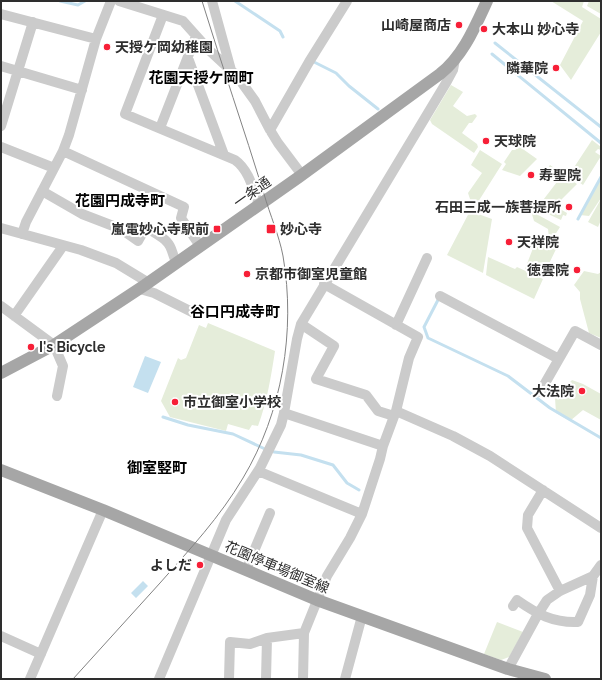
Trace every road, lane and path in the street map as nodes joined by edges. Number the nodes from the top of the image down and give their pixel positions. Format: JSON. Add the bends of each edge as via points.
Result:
{"nodes":[{"id":1,"x":111,"y":1,"type":"edge"},
{"id":2,"x":119,"y":1,"type":"edge"},
{"id":3,"x":212,"y":1,"type":"edge"},
{"id":4,"x":348,"y":1,"type":"edge"},
{"id":5,"x":487,"y":1,"type":"edge"},
{"id":6,"x":147,"y":5,"type":"edge"},
{"id":7,"x":1,"y":14,"type":"edge"},
{"id":8,"x":164,"y":15,"type":"junction"},
{"id":9,"x":33,"y":22,"type":"junction"},
{"id":10,"x":196,"y":36,"type":"junction"},
{"id":11,"x":96,"y":39,"type":"junction"},
{"id":12,"x":456,"y":57,"type":"junction"},
{"id":13,"x":188,"y":58,"type":"junction"},
{"id":14,"x":1,"y":66,"type":"edge"},
{"id":15,"x":231,"y":70,"type":"junction"},
{"id":16,"x":18,"y":71,"type":"junction"},
{"id":17,"x":82,"y":90,"type":"junction"},
{"id":18,"x":1,"y":126,"type":"edge"},
{"id":19,"x":160,"y":128,"type":"junction"},
{"id":20,"x":270,"y":130,"type":"junction"},
{"id":21,"x":1,"y":147,"type":"edge"},
{"id":22,"x":63,"y":151,"type":"junction"},
{"id":23,"x":224,"y":155,"type":"junction"},
{"id":24,"x":54,"y":168,"type":"junction"},
{"id":25,"x":302,"y":175,"type":"junction"},
{"id":26,"x":42,"y":191,"type":"junction"},
{"id":27,"x":259,"y":205,"type":"junction"},
{"id":28,"x":1,"y":228,"type":"edge"},
{"id":29,"x":22,"y":234,"type":"junction"},
{"id":30,"x":63,"y":246,"type":"junction"},
{"id":31,"x":200,"y":246,"type":"junction"},
{"id":32,"x":427,"y":258,"type":"dead end"},
{"id":33,"x":177,"y":263,"type":"junction"},
{"id":34,"x":324,"y":284,"type":"junction"},
{"id":35,"x":144,"y":286,"type":"junction"},
{"id":36,"x":440,"y":296,"type":"dead end"},
{"id":37,"x":1,"y":306,"type":"edge"},
{"id":38,"x":194,"y":313,"type":"dead end"},
{"id":39,"x":14,"y":316,"type":"junction"},
{"id":40,"x":301,"y":324,"type":"junction"},
{"id":41,"x":396,"y":325,"type":"junction"},
{"id":42,"x":54,"y":345,"type":"junction"},
{"id":43,"x":601,"y":345,"type":"edge"},
{"id":44,"x":559,"y":359,"type":"junction"},
{"id":45,"x":1,"y":373,"type":"edge"},
{"id":46,"x":540,"y":392,"type":"dead end"},
{"id":47,"x":57,"y":396,"type":"dead end"},
{"id":48,"x":284,"y":413,"type":"junction"},
{"id":49,"x":395,"y":414,"type":"junction"},
{"id":50,"x":383,"y":446,"type":"junction"},
{"id":51,"x":1,"y":470,"type":"edge"},
{"id":52,"x":258,"y":471,"type":"junction"},
{"id":53,"x":543,"y":490,"type":"junction"},
{"id":54,"x":103,"y":510,"type":"junction"},
{"id":55,"x":270,"y":513,"type":"dead end"},
{"id":56,"x":362,"y":514,"type":"junction"},
{"id":57,"x":601,"y":528,"type":"edge"},
{"id":58,"x":211,"y":556,"type":"junction"},
{"id":59,"x":601,"y":565,"type":"edge"},
{"id":60,"x":246,"y":570,"type":"junction"},
{"id":61,"x":593,"y":576,"type":"junction"},
{"id":62,"x":560,"y":591,"type":"junction"},
{"id":63,"x":317,"y":600,"type":"junction"},
{"id":64,"x":513,"y":606,"type":"dead end"},
{"id":65,"x":538,"y":614,"type":"junction"},
{"id":66,"x":362,"y":616,"type":"junction"},
{"id":67,"x":304,"y":633,"type":"junction"},
{"id":68,"x":1,"y":636,"type":"edge"},
{"id":69,"x":267,"y":638,"type":"junction"},
{"id":70,"x":41,"y":654,"type":"junction"},
{"id":71,"x":508,"y":669,"type":"junction"},
{"id":72,"x":30,"y":679,"type":"edge"},
{"id":73,"x":159,"y":679,"type":"edge"},
{"id":74,"x":229,"y":679,"type":"edge"},
{"id":75,"x":266,"y":679,"type":"edge"},
{"id":76,"x":303,"y":679,"type":"edge"},
{"id":77,"x":345,"y":679,"type":"edge"},
{"id":78,"x":546,"y":679,"type":"edge"}],
"edges":[{"from":1,"to":11,"type":"street"},
{"from":2,"to":6,"type":"street"},
{"from":3,"to":15,"type":"street"},
{"from":4,"to":20,"type":"street"},
{"from":5,"to":12,"type":"main road","name":"一条通","via":[[463,49]]},
{"from":6,"to":8,"type":"street"},
{"from":7,"to":9,"type":"street"},
{"from":8,"to":10,"type":"street","via":[[183,21]]},
{"from":8,"to":19,"type":"street","via":[[125,114]]},
{"from":9,"to":11,"type":"street"},
{"from":9,"to":16,"type":"street"},
{"from":10,"to":13,"type":"street"},
{"from":10,"to":15,"type":"street"},
{"from":11,"to":17,"type":"street"},
{"from":12,"to":25,"type":"main road","name":"一条通","via":[[448,68]]},
{"from":12,"to":34,"type":"street","via":[[446,83]]},
{"from":13,"to":19,"type":"street"},
{"from":13,"to":23,"type":"street"},
{"from":14,"to":16,"type":"street"},
{"from":15,"to":20,"type":"street","via":[[255,101]]},
{"from":16,"to":17,"type":"street"},
{"from":16,"to":18,"type":"street"},
{"from":17,"to":22,"type":"street"},
{"from":19,"to":23,"type":"street"},
{"from":20,"to":25,"type":"street"},
{"from":21,"to":24,"type":"street"},
{"from":22,"to":24,"type":"street"},
{"from":22,"to":31,"type":"street","via":[[184,207],[181,218]]},
{"from":23,"to":27,"type":"street","via":[[242,165]]},
{"from":24,"to":26,"type":"street"},
{"from":25,"to":27,"type":"main road","name":"一条通"},
{"from":26,"to":29,"type":"street"},
{"from":26,"to":33,"type":"street","via":[[82,214],[121,229],[138,241],[146,227],[167,242]]},
{"from":27,"to":31,"type":"main road","name":"一条通"},
{"from":28,"to":29,"type":"street"},
{"from":29,"to":30,"type":"street"},
{"from":30,"to":35,"type":"street","via":[[116,263],[144,280]]},
{"from":30,"to":39,"type":"street"},
{"from":31,"to":33,"type":"main road","name":"一条通"},
{"from":32,"to":41,"type":"street"},
{"from":33,"to":35,"type":"main road","name":"一条通"},
{"from":34,"to":40,"type":"street"},
{"from":34,"to":41,"type":"street"},
{"from":35,"to":38,"type":"street"},
{"from":35,"to":42,"type":"main road","name":"一条通"},
{"from":36,"to":44,"type":"street"},
{"from":37,"to":39,"type":"street"},
{"from":39,"to":42,"type":"street"},
{"from":40,"to":48,"type":"street"},
{"from":40,"to":49,"type":"street","via":[[334,346],[316,379],[366,395],[378,411]]},
{"from":41,"to":49,"type":"street","via":[[418,337],[409,358]]},
{"from":42,"to":45,"type":"main road","name":"一条通"},
{"from":42,"to":47,"type":"street","via":[[64,366]]},
{"from":43,"to":44,"type":"street","via":[[575,331]]},
{"from":44,"to":46,"type":"street"},
{"from":48,"to":50,"type":"street"},
{"from":48,"to":52,"type":"street","via":[[273,443]]},
{"from":49,"to":50,"type":"street"},
{"from":49,"to":53,"type":"street","via":[[465,443]]},
{"from":50,"to":56,"type":"street"},
{"from":51,"to":54,"type":"main road","name":"花園停車場御室線"},
{"from":52,"to":56,"type":"street"},
{"from":52,"to":58,"type":"street","via":[[226,520]]},
{"from":53,"to":57,"type":"street"},
{"from":53,"to":62,"type":"street","via":[[528,515],[527,528]]},
{"from":54,"to":58,"type":"main road","name":"花園停車場御室線"},
{"from":54,"to":70,"type":"street"},
{"from":55,"to":60,"type":"street"},
{"from":56,"to":63,"type":"street","via":[[327,576]]},
{"from":58,"to":60,"type":"main road","name":"花園停車場御室線"},
{"from":58,"to":73,"type":"street"},
{"from":59,"to":61,"type":"street"},
{"from":60,"to":63,"type":"main road","name":"花園停車場御室線"},
{"from":61,"to":62,"type":"street"},
{"from":61,"to":65,"type":"street","via":[[590,596],[578,622]]},
{"from":62,"to":65,"type":"street","via":[[547,600]]},
{"from":63,"to":66,"type":"main road","name":"花園停車場御室線"},
{"from":63,"to":67,"type":"street"},
{"from":64,"to":65,"type":"street","via":[[517,600]]},
{"from":65,"to":71,"type":"street"},
{"from":66,"to":71,"type":"main road","name":"花園停車場御室線"},
{"from":66,"to":77,"type":"street"},
{"from":67,"to":69,"type":"street"},
{"from":67,"to":76,"type":"street"},
{"from":68,"to":70,"type":"street"},
{"from":69,"to":74,"type":"street","via":[[250,644],[230,642]]},
{"from":69,"to":75,"type":"street"},
{"from":70,"to":72,"type":"street"},
{"from":71,"to":78,"type":"main road","name":"花園停車場御室線"}]}
